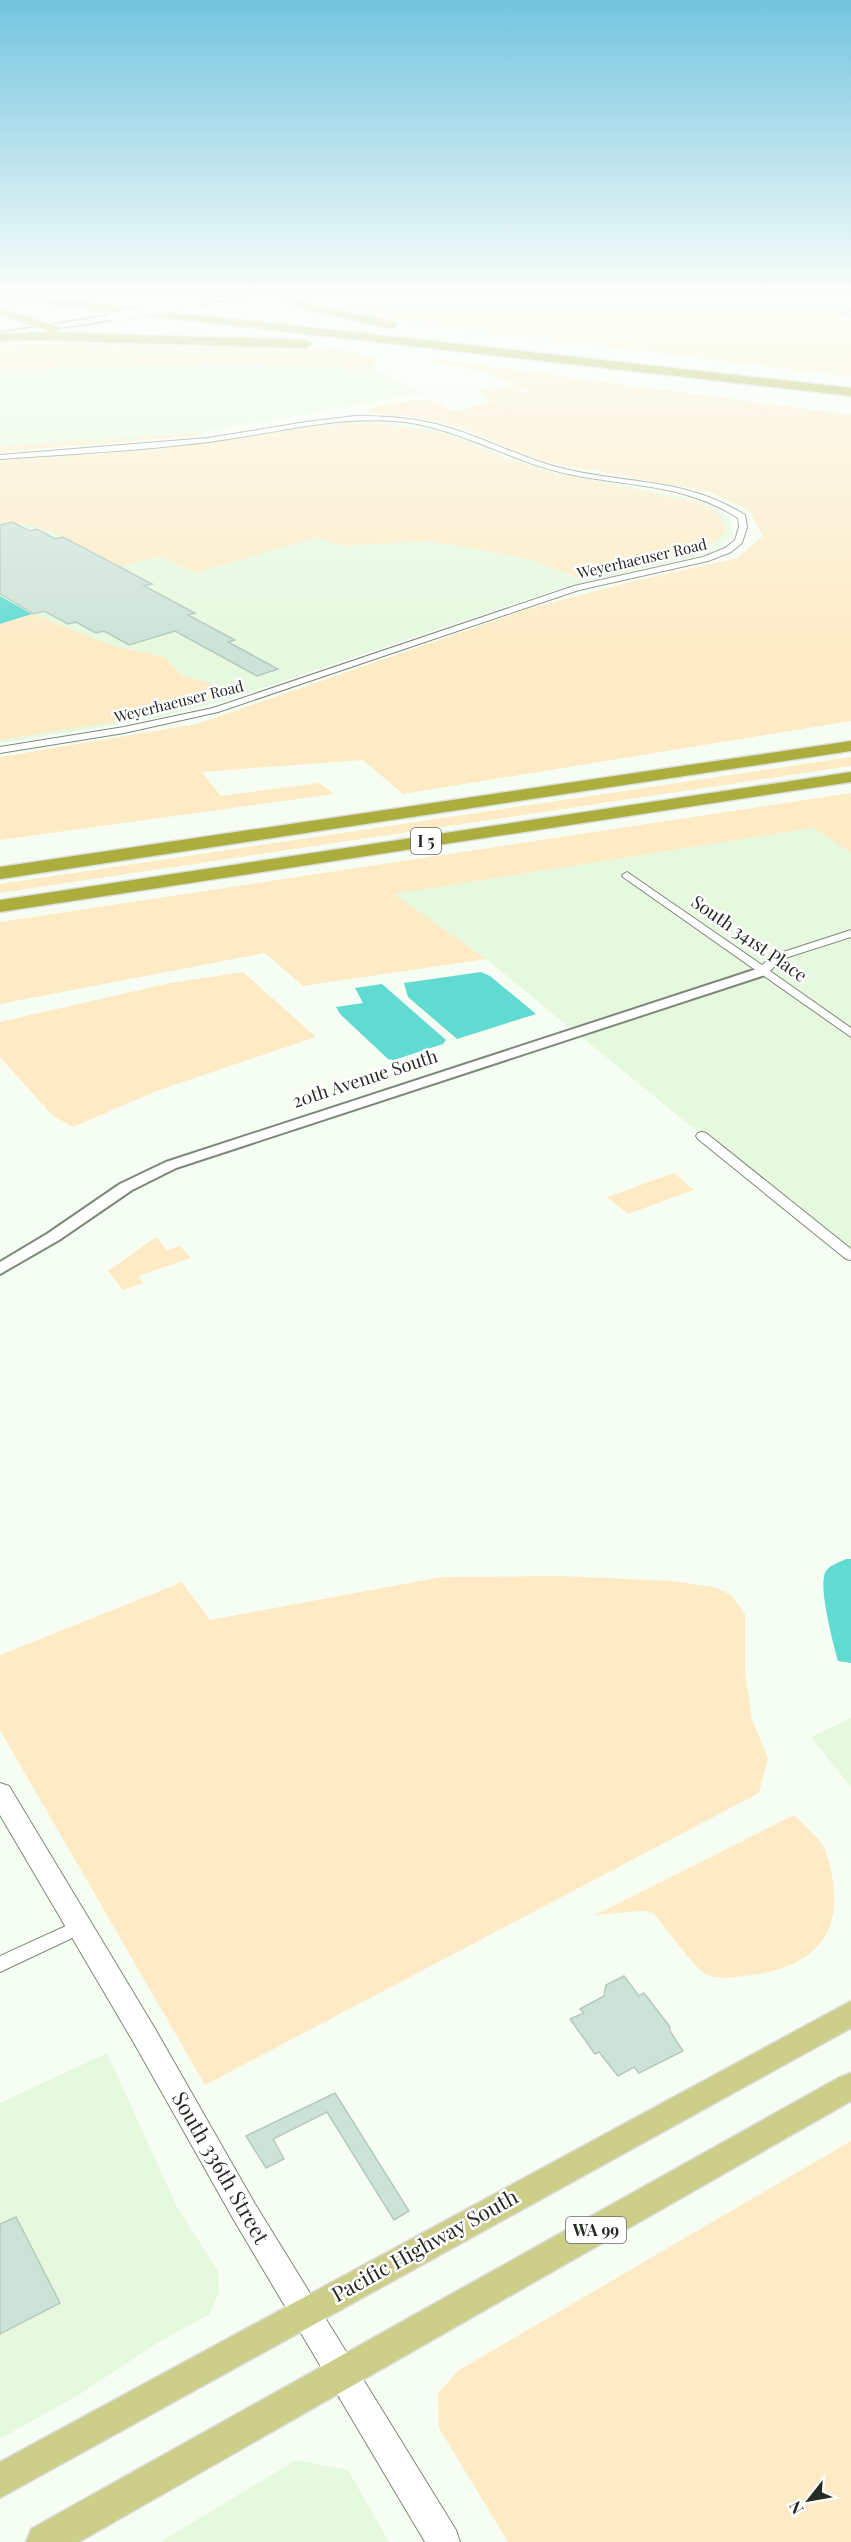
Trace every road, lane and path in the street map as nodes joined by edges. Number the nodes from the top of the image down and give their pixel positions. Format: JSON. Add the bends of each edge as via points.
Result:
{"nodes":[{"id":1,"x":0,"y":457,"type":"edge"},
{"id":2,"x":851,"y":738,"type":"edge"},
{"id":3,"x":851,"y":746,"type":"edge"},
{"id":4,"x":0,"y":750,"type":"edge"},
{"id":5,"x":851,"y":777,"type":"edge"},
{"id":6,"x":620,"y":780,"type":"junction"},
{"id":7,"x":0,"y":873,"type":"edge"},
{"id":8,"x":627,"y":875,"type":"dead end"},
{"id":9,"x":0,"y":906,"type":"edge"},
{"id":10,"x":851,"y":933,"type":"edge"},
{"id":11,"x":763,"y":971,"type":"junction"},
{"id":12,"x":851,"y":1033,"type":"edge"},
{"id":13,"x":702,"y":1136,"type":"dead end"},
{"id":14,"x":851,"y":1256,"type":"edge"},
{"id":15,"x":0,"y":1269,"type":"edge"},
{"id":16,"x":0,"y":1793,"type":"edge"},
{"id":17,"x":79,"y":1927,"type":"junction"},
{"id":18,"x":0,"y":1964,"type":"edge"},
{"id":19,"x":851,"y":2013,"type":"edge"},
{"id":20,"x":851,"y":2086,"type":"edge"},
{"id":21,"x":305,"y":2313,"type":"junction"},
{"id":22,"x":342,"y":2374,"type":"junction"},
{"id":23,"x":0,"y":2481,"type":"edge"},
{"id":24,"x":44,"y":2542,"type":"edge"},
{"id":25,"x":444,"y":2542,"type":"edge"}],
"edges":[{"from":1,"to":4,"type":"street","name":"Weyerhaeuser Road","via":[[186,442],[315,421],[404,420],[449,429],[520,459],[558,470],[711,498],[742,517],[745,529],[736,544],[705,559],[577,588],[215,710],[124,730]]},
{"from":2,"to":6,"type":"highway"},
{"from":3,"to":6,"type":"highway","number":"I 5"},
{"from":5,"to":9,"type":"highway","number":"I 5"},
{"from":6,"to":7,"type":"highway","number":"I 5"},
{"from":8,"to":11,"type":"street","name":"South 341st Place"},
{"from":10,"to":11,"type":"street","via":[[778,957]]},
{"from":11,"to":12,"type":"street","name":"South 341st Place"},
{"from":11,"to":15,"type":"street","name":"20th Avenue South","via":[[171,1165],[126,1187]]},
{"from":13,"to":14,"type":"street"},
{"from":16,"to":17,"type":"main road","name":"South 336th Street"},
{"from":17,"to":18,"type":"street"},
{"from":17,"to":21,"type":"main road","name":"South 336th Street"},
{"from":19,"to":21,"type":"main road","name":"Pacific Highway South"},
{"from":20,"to":22,"type":"main road","number":"WA 99"},
{"from":21,"to":22,"type":"main road","name":"South 336th Street"},
{"from":21,"to":23,"type":"main road","name":"Pacific Highway South"},
{"from":22,"to":24,"type":"main road","number":"WA 99"},
{"from":22,"to":25,"type":"main road","name":"South 336th Street"}]}
